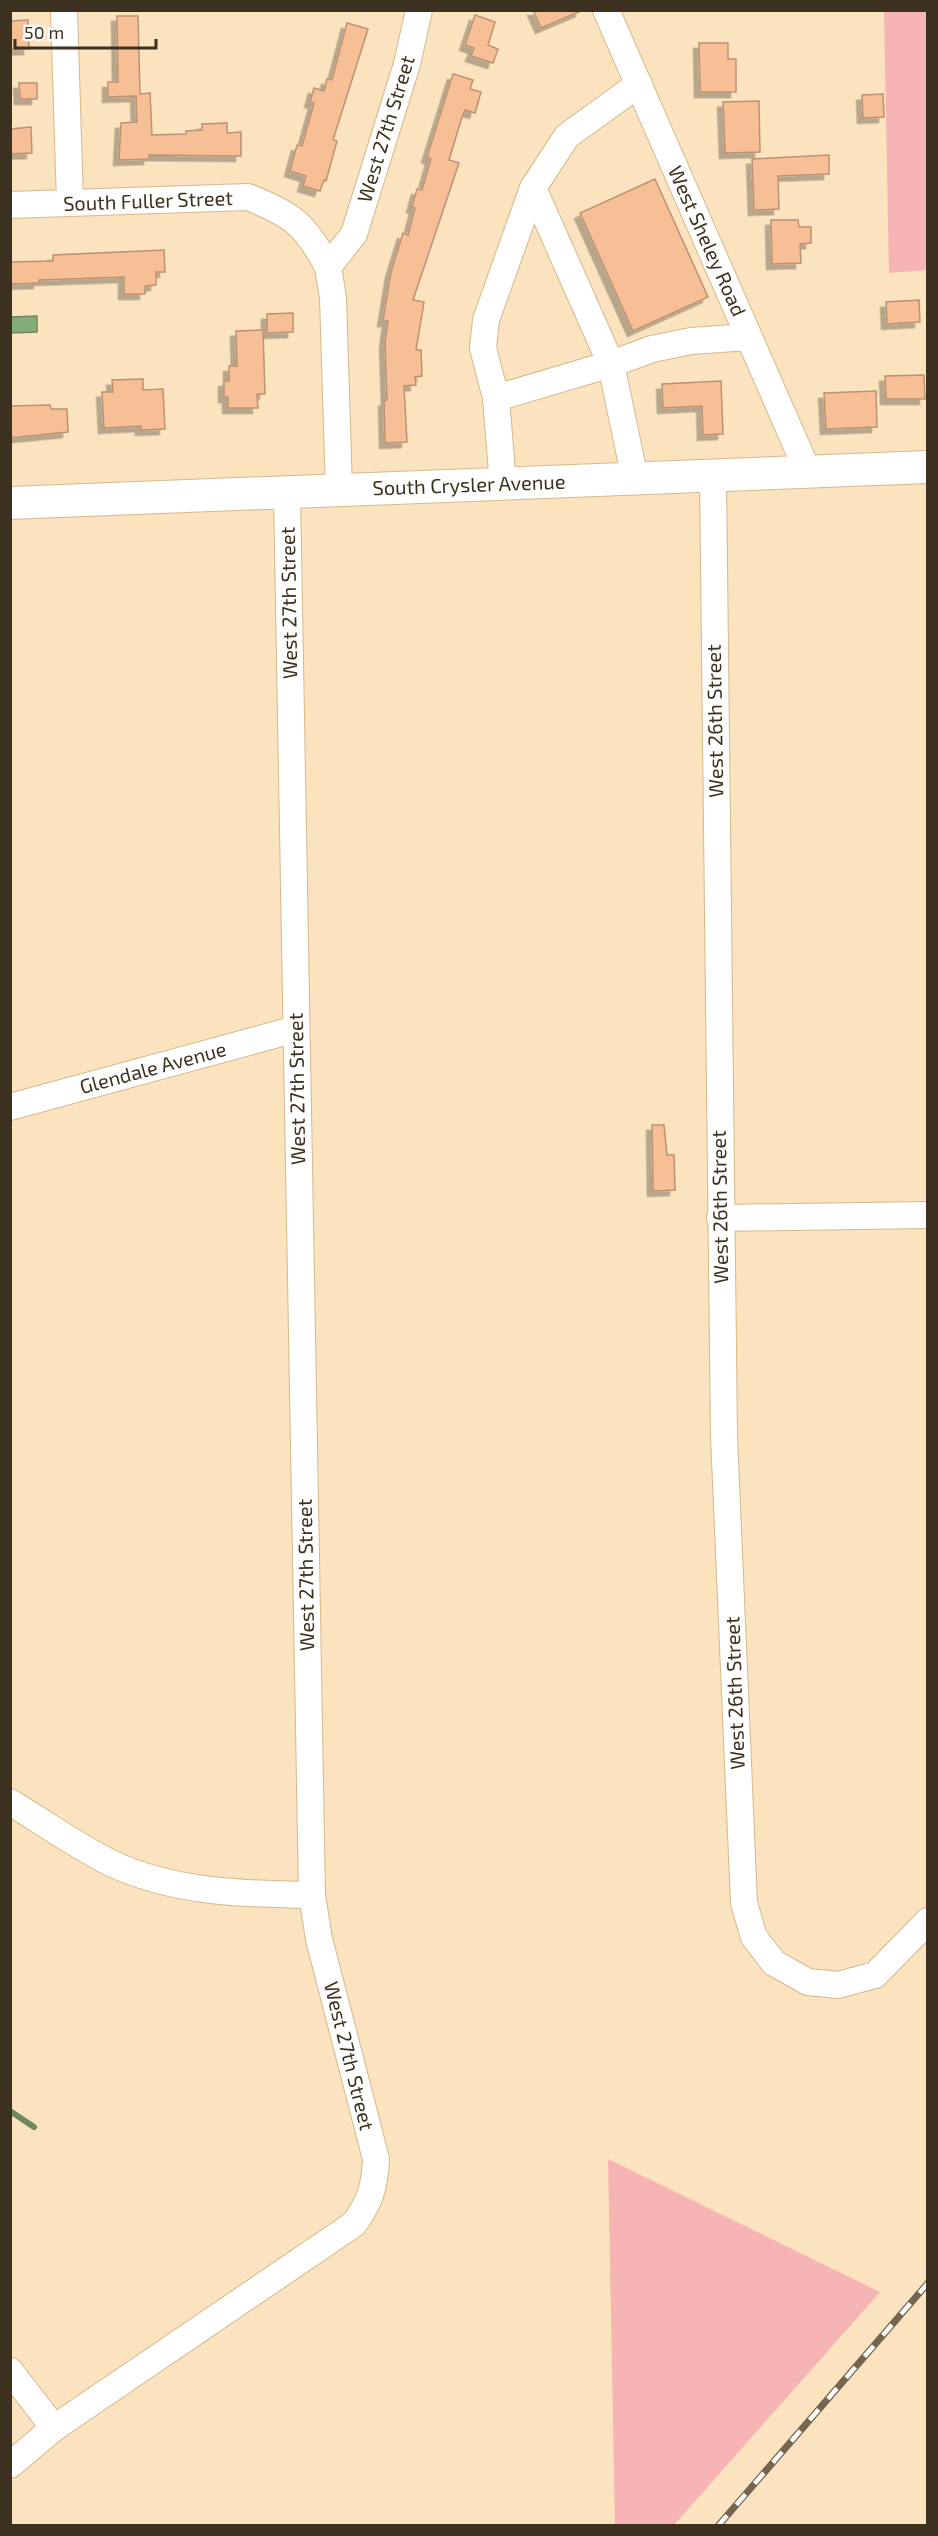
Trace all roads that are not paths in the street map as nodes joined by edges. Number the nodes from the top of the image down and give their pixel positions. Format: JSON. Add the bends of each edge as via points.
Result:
{"nodes":[{"id":1,"x":64,"y":10,"type":"edge"},
{"id":2,"x":419,"y":10,"type":"edge"},
{"id":3,"x":606,"y":10,"type":"edge"},
{"id":4,"x":639,"y":84,"type":"junction"},
{"id":5,"x":533,"y":188,"type":"junction"},
{"id":6,"x":70,"y":203,"type":"junction"},
{"id":7,"x":10,"y":205,"type":"edge"},
{"id":8,"x":328,"y":267,"type":"junction"},
{"id":9,"x":749,"y":337,"type":"junction"},
{"id":10,"x":611,"y":364,"type":"junction"},
{"id":11,"x":496,"y":398,"type":"junction"},
{"id":12,"x":927,"y":467,"type":"edge"},
{"id":13,"x":808,"y":472,"type":"junction"},
{"id":14,"x":713,"y":476,"type":"junction"},
{"id":15,"x":635,"y":478,"type":"junction"},
{"id":16,"x":503,"y":484,"type":"junction"},
{"id":17,"x":339,"y":490,"type":"junction"},
{"id":18,"x":287,"y":493,"type":"junction"},
{"id":19,"x":10,"y":503,"type":"edge"},
{"id":20,"x":296,"y":1029,"type":"junction"},
{"id":21,"x":10,"y":1107,"type":"edge"},
{"id":22,"x":927,"y":1215,"type":"edge"},
{"id":23,"x":720,"y":1218,"type":"junction"},
{"id":24,"x":10,"y":1802,"type":"edge"},
{"id":25,"x":312,"y":1895,"type":"junction"},
{"id":26,"x":927,"y":1921,"type":"edge"},
{"id":27,"x":10,"y":2371,"type":"edge"},
{"id":28,"x":54,"y":2428,"type":"junction"},
{"id":29,"x":10,"y":2465,"type":"edge"}],
"edges":[{"from":1,"to":6,"type":"street"},
{"from":2,"to":8,"type":"street","name":"West 27th Street","via":[[407,64],[354,234]]},
{"from":3,"to":4,"type":"street","name":"West Sheley Road"},
{"from":4,"to":5,"type":"street","via":[[567,136]]},
{"from":4,"to":9,"type":"street","name":"West Sheley Road"},
{"from":5,"to":10,"type":"street"},
{"from":5,"to":11,"type":"street","via":[[486,320],[483,348]]},
{"from":6,"to":7,"type":"street","name":"South Fuller Street"},
{"from":6,"to":8,"type":"street","name":"South Fuller Street","via":[[248,197],[282,211],[310,234]]},
{"from":8,"to":17,"type":"street","via":[[333,298]]},
{"from":9,"to":10,"type":"street","via":[[690,341]]},
{"from":9,"to":13,"type":"street","name":"West Sheley Road"},
{"from":10,"to":11,"type":"street"},
{"from":10,"to":15,"type":"street"},
{"from":11,"to":16,"type":"street"},
{"from":12,"to":13,"type":"main road","name":"South Crysler Avenue"},
{"from":13,"to":14,"type":"main road","name":"South Crysler Avenue"},
{"from":14,"to":15,"type":"main road","name":"South Crysler Avenue"},
{"from":14,"to":23,"type":"street","name":"West 26th Street"},
{"from":15,"to":16,"type":"main road","name":"South Crysler Avenue"},
{"from":16,"to":17,"type":"main road","name":"South Crysler Avenue"},
{"from":17,"to":18,"type":"main road","name":"South Crysler Avenue"},
{"from":18,"to":19,"type":"main road","name":"South Crysler Avenue"},
{"from":18,"to":20,"type":"street","name":"West 27th Street"},
{"from":20,"to":21,"type":"street","name":"Glendale Avenue"},
{"from":20,"to":25,"type":"street","name":"West 27th Street"},
{"from":22,"to":23,"type":"street"},
{"from":23,"to":26,"type":"street","name":"West 26th Street","via":[[724,1436],[744,1903],[754,1937],[774,1964],[808,1982],[838,1985],[875,1975]]},
{"from":24,"to":25,"type":"street","via":[[113,1864],[159,1881],[231,1894]]},
{"from":25,"to":28,"type":"street","name":"West 27th Street","via":[[319,1939],[376,2159],[368,2205],[354,2224]]},
{"from":27,"to":28,"type":"street"},
{"from":28,"to":29,"type":"street","name":"West 27th Street"}]}
